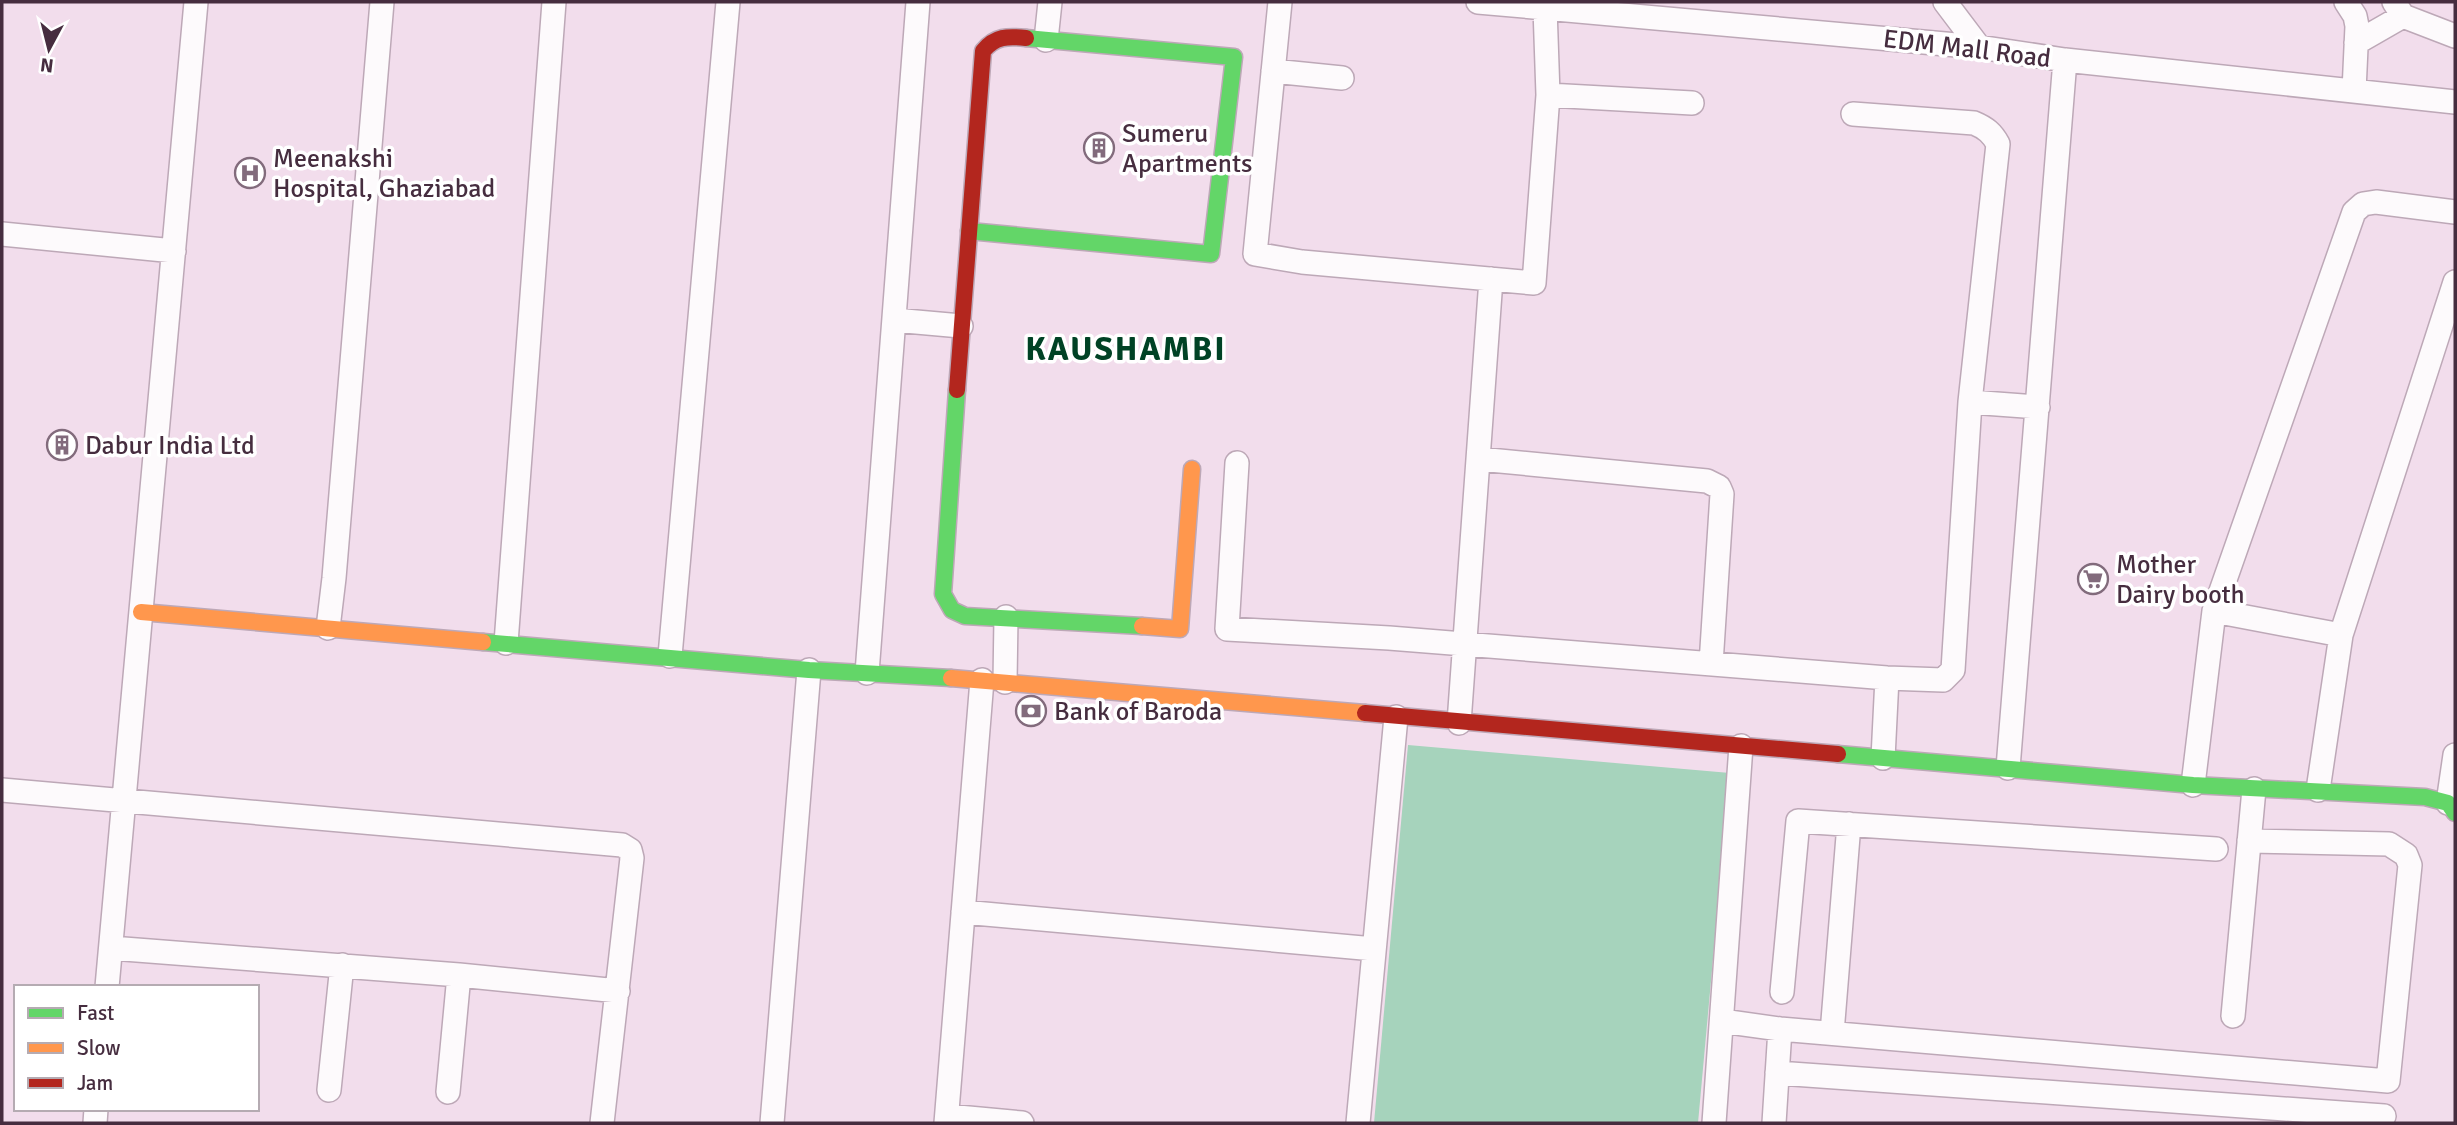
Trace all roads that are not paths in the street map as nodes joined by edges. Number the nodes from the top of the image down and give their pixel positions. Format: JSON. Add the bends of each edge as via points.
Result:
{"nodes":[{"id":1,"x":196,"y":2,"type":"edge"},
{"id":2,"x":382,"y":2,"type":"edge"},
{"id":3,"x":554,"y":2,"type":"edge"},
{"id":4,"x":728,"y":2,"type":"edge"},
{"id":5,"x":918,"y":2,"type":"edge"},
{"id":6,"x":1050,"y":2,"type":"edge"},
{"id":7,"x":1280,"y":2,"type":"edge"},
{"id":8,"x":1478,"y":2,"type":"edge"},
{"id":9,"x":1485,"y":2,"type":"edge"},
{"id":10,"x":1945,"y":2,"type":"edge"},
{"id":11,"x":2346,"y":2,"type":"edge"},
{"id":12,"x":1545,"y":8,"type":"junction"},
{"id":13,"x":2398,"y":9,"type":"edge"},
{"id":14,"x":2455,"y":36,"type":"edge"},
{"id":15,"x":1046,"y":40,"type":"junction"},
{"id":16,"x":2356,"y":43,"type":"junction"},
{"id":17,"x":1979,"y":47,"type":"junction"},
{"id":18,"x":2065,"y":60,"type":"junction"},
{"id":19,"x":1273,"y":71,"type":"junction"},
{"id":20,"x":1342,"y":78,"type":"dead end"},
{"id":21,"x":2354,"y":91,"type":"junction"},
{"id":22,"x":1548,"y":94,"type":"junction"},
{"id":23,"x":2455,"y":102,"type":"edge"},
{"id":24,"x":1692,"y":103,"type":"dead end"},
{"id":25,"x":1853,"y":114,"type":"dead end"},
{"id":26,"x":2455,"y":212,"type":"edge"},
{"id":27,"x":969,"y":231,"type":"junction"},
{"id":28,"x":2,"y":233,"type":"edge"},
{"id":29,"x":174,"y":251,"type":"junction"},
{"id":30,"x":1491,"y":279,"type":"junction"},
{"id":31,"x":2455,"y":282,"type":"edge"},
{"id":32,"x":894,"y":320,"type":"junction"},
{"id":33,"x":961,"y":326,"type":"junction"},
{"id":34,"x":1970,"y":402,"type":"junction"},
{"id":35,"x":2038,"y":407,"type":"junction"},
{"id":36,"x":1479,"y":459,"type":"junction"},
{"id":37,"x":1237,"y":463,"type":"dead end"},
{"id":38,"x":1192,"y":469,"type":"dead end"},
{"id":39,"x":2214,"y":611,"type":"junction"},
{"id":40,"x":141,"y":612,"type":"junction"},
{"id":41,"x":1006,"y":617,"type":"junction"},
{"id":42,"x":328,"y":628,"type":"junction"},
{"id":43,"x":2341,"y":635,"type":"junction"},
{"id":44,"x":506,"y":643,"type":"junction"},
{"id":45,"x":1464,"y":644,"type":"junction"},
{"id":46,"x":670,"y":656,"type":"junction"},
{"id":47,"x":1711,"y":664,"type":"junction"},
{"id":48,"x":809,"y":670,"type":"junction"},
{"id":49,"x":867,"y":673,"type":"junction"},
{"id":50,"x":1887,"y":678,"type":"junction"},
{"id":51,"x":994,"y":681,"type":"junction"},
{"id":52,"x":1396,"y":717,"type":"junction"},
{"id":53,"x":1459,"y":723,"type":"junction"},
{"id":54,"x":1741,"y":746,"type":"junction"},
{"id":55,"x":2455,"y":755,"type":"edge"},
{"id":56,"x":1883,"y":758,"type":"junction"},
{"id":57,"x":2008,"y":768,"type":"junction"},
{"id":58,"x":2193,"y":785,"type":"junction"},
{"id":59,"x":2254,"y":789,"type":"junction"},
{"id":60,"x":2,"y":790,"type":"edge"},
{"id":61,"x":2318,"y":790,"type":"junction"},
{"id":62,"x":124,"y":801,"type":"junction"},
{"id":63,"x":2452,"y":808,"type":"edge"},
{"id":64,"x":1849,"y":824,"type":"junction"},
{"id":65,"x":2249,"y":841,"type":"junction"},
{"id":66,"x":2216,"y":849,"type":"dead end"},
{"id":67,"x":963,"y":912,"type":"junction"},
{"id":68,"x":111,"y":948,"type":"junction"},
{"id":69,"x":1374,"y":949,"type":"junction"},
{"id":70,"x":342,"y":965,"type":"junction"},
{"id":71,"x":459,"y":975,"type":"junction"},
{"id":72,"x":107,"y":985,"type":"edge"},
{"id":73,"x":618,"y":991,"type":"junction"},
{"id":74,"x":1782,"y":992,"type":"dead end"},
{"id":75,"x":2233,"y":1016,"type":"dead end"},
{"id":76,"x":1722,"y":1021,"type":"junction"},
{"id":77,"x":1780,"y":1029,"type":"junction"},
{"id":78,"x":1832,"y":1033,"type":"junction"},
{"id":79,"x":1777,"y":1073,"type":"junction"},
{"id":80,"x":2340,"y":1077,"type":"junction"},
{"id":81,"x":329,"y":1090,"type":"dead end"},
{"id":82,"x":448,"y":1092,"type":"dead end"},
{"id":83,"x":2337,"y":1113,"type":"junction"},
{"id":84,"x":2384,"y":1116,"type":"dead end"},
{"id":85,"x":946,"y":1120,"type":"edge"},
{"id":86,"x":602,"y":1123,"type":"edge"},
{"id":87,"x":772,"y":1123,"type":"edge"},
{"id":88,"x":1023,"y":1123,"type":"edge"},
{"id":89,"x":1358,"y":1123,"type":"edge"},
{"id":90,"x":1714,"y":1123,"type":"edge"},
{"id":91,"x":1774,"y":1123,"type":"edge"}],
"edges":[{"from":1,"to":29,"type":"street"},
{"from":2,"to":42,"type":"street"},
{"from":3,"to":44,"type":"street"},
{"from":4,"to":46,"type":"street"},
{"from":5,"to":32,"type":"street"},
{"from":6,"to":15,"type":"street"},
{"from":7,"to":19,"type":"street"},
{"from":8,"to":9,"type":"street","name":"EDM Mall Road"},
{"from":9,"to":12,"type":"street","name":"EDM Mall Road"},
{"from":10,"to":17,"type":"street"},
{"from":11,"to":16,"type":"street","via":[[2355,16]]},
{"from":12,"to":17,"type":"street","name":"EDM Mall Road"},
{"from":12,"to":22,"type":"street"},
{"from":13,"to":14,"type":"street"},
{"from":13,"to":16,"type":"street"},
{"from":15,"to":27,"type":"street","via":[[1006,36],[983,51]]},
{"from":15,"to":27,"type":"street","via":[[1234,57],[1211,254]]},
{"from":16,"to":21,"type":"street"},
{"from":17,"to":18,"type":"street","name":"EDM Mall Road"},
{"from":18,"to":21,"type":"street","name":"EDM Mall Road"},
{"from":18,"to":35,"type":"street"},
{"from":19,"to":20,"type":"street"},
{"from":19,"to":30,"type":"street","via":[[1255,254]]},
{"from":21,"to":23,"type":"street","name":"EDM Mall Road"},
{"from":22,"to":24,"type":"street"},
{"from":22,"to":30,"type":"street","via":[[1534,283]]},
{"from":25,"to":34,"type":"street","via":[[1974,123],[1984,127],[1998,144]]},
{"from":26,"to":39,"type":"street","via":[[2376,202],[2363,204],[2354,212]]},
{"from":27,"to":33,"type":"street"},
{"from":28,"to":29,"type":"street"},
{"from":29,"to":40,"type":"street"},
{"from":30,"to":36,"type":"street"},
{"from":31,"to":43,"type":"street"},
{"from":32,"to":33,"type":"street"},
{"from":32,"to":49,"type":"street"},
{"from":33,"to":41,"type":"street","via":[[943,594],[952,610],[965,617]]},
{"from":34,"to":35,"type":"street"},
{"from":34,"to":50,"type":"street","via":[[1953,670],[1943,680]]},
{"from":35,"to":57,"type":"street"},
{"from":36,"to":45,"type":"street"},
{"from":36,"to":47,"type":"street","via":[[1707,481],[1718,487],[1722,494]]},
{"from":37,"to":45,"type":"street","via":[[1227,629]]},
{"from":38,"to":41,"type":"street","via":[[1181,629]]},
{"from":39,"to":43,"type":"street"},
{"from":39,"to":58,"type":"street"},
{"from":40,"to":42,"type":"street"},
{"from":40,"to":62,"type":"street"},
{"from":41,"to":51,"type":"street"},
{"from":42,"to":44,"type":"street"},
{"from":43,"to":61,"type":"street"},
{"from":44,"to":46,"type":"street"},
{"from":45,"to":47,"type":"street"},
{"from":45,"to":53,"type":"street"},
{"from":46,"to":48,"type":"street"},
{"from":47,"to":50,"type":"street"},
{"from":48,"to":49,"type":"street"},
{"from":48,"to":87,"type":"street"},
{"from":49,"to":51,"type":"street"},
{"from":50,"to":56,"type":"street"},
{"from":51,"to":52,"type":"street"},
{"from":51,"to":67,"type":"street"},
{"from":52,"to":53,"type":"street"},
{"from":52,"to":69,"type":"street"},
{"from":53,"to":54,"type":"street"},
{"from":54,"to":56,"type":"street"},
{"from":54,"to":76,"type":"street"},
{"from":55,"to":63,"type":"street"},
{"from":56,"to":57,"type":"street"},
{"from":57,"to":58,"type":"street"},
{"from":58,"to":59,"type":"street"},
{"from":59,"to":61,"type":"street"},
{"from":59,"to":65,"type":"street"},
{"from":60,"to":62,"type":"street"},
{"from":61,"to":63,"type":"street","via":[[2424,797]]},
{"from":62,"to":68,"type":"street"},
{"from":62,"to":73,"type":"street","via":[[622,845],[632,858]]},
{"from":64,"to":66,"type":"street"},
{"from":64,"to":74,"type":"street","via":[[1798,821]]},
{"from":64,"to":78,"type":"street"},
{"from":65,"to":75,"type":"street"},
{"from":65,"to":80,"type":"street","via":[[2389,844],[2406,855],[2410,865],[2388,1081]]},
{"from":67,"to":69,"type":"street"},
{"from":67,"to":85,"type":"street"},
{"from":68,"to":70,"type":"street"},
{"from":68,"to":72,"type":"street"},
{"from":69,"to":89,"type":"street"},
{"from":70,"to":71,"type":"street"},
{"from":70,"to":81,"type":"street"},
{"from":71,"to":73,"type":"street"},
{"from":71,"to":82,"type":"street"},
{"from":73,"to":86,"type":"street"},
{"from":76,"to":77,"type":"street"},
{"from":76,"to":90,"type":"street"},
{"from":77,"to":78,"type":"street"},
{"from":77,"to":79,"type":"street"},
{"from":78,"to":80,"type":"street"},
{"from":79,"to":83,"type":"street"},
{"from":79,"to":91,"type":"street"},
{"from":80,"to":83,"type":"street"},
{"from":83,"to":84,"type":"street"},
{"from":85,"to":88,"type":"street"}]}
